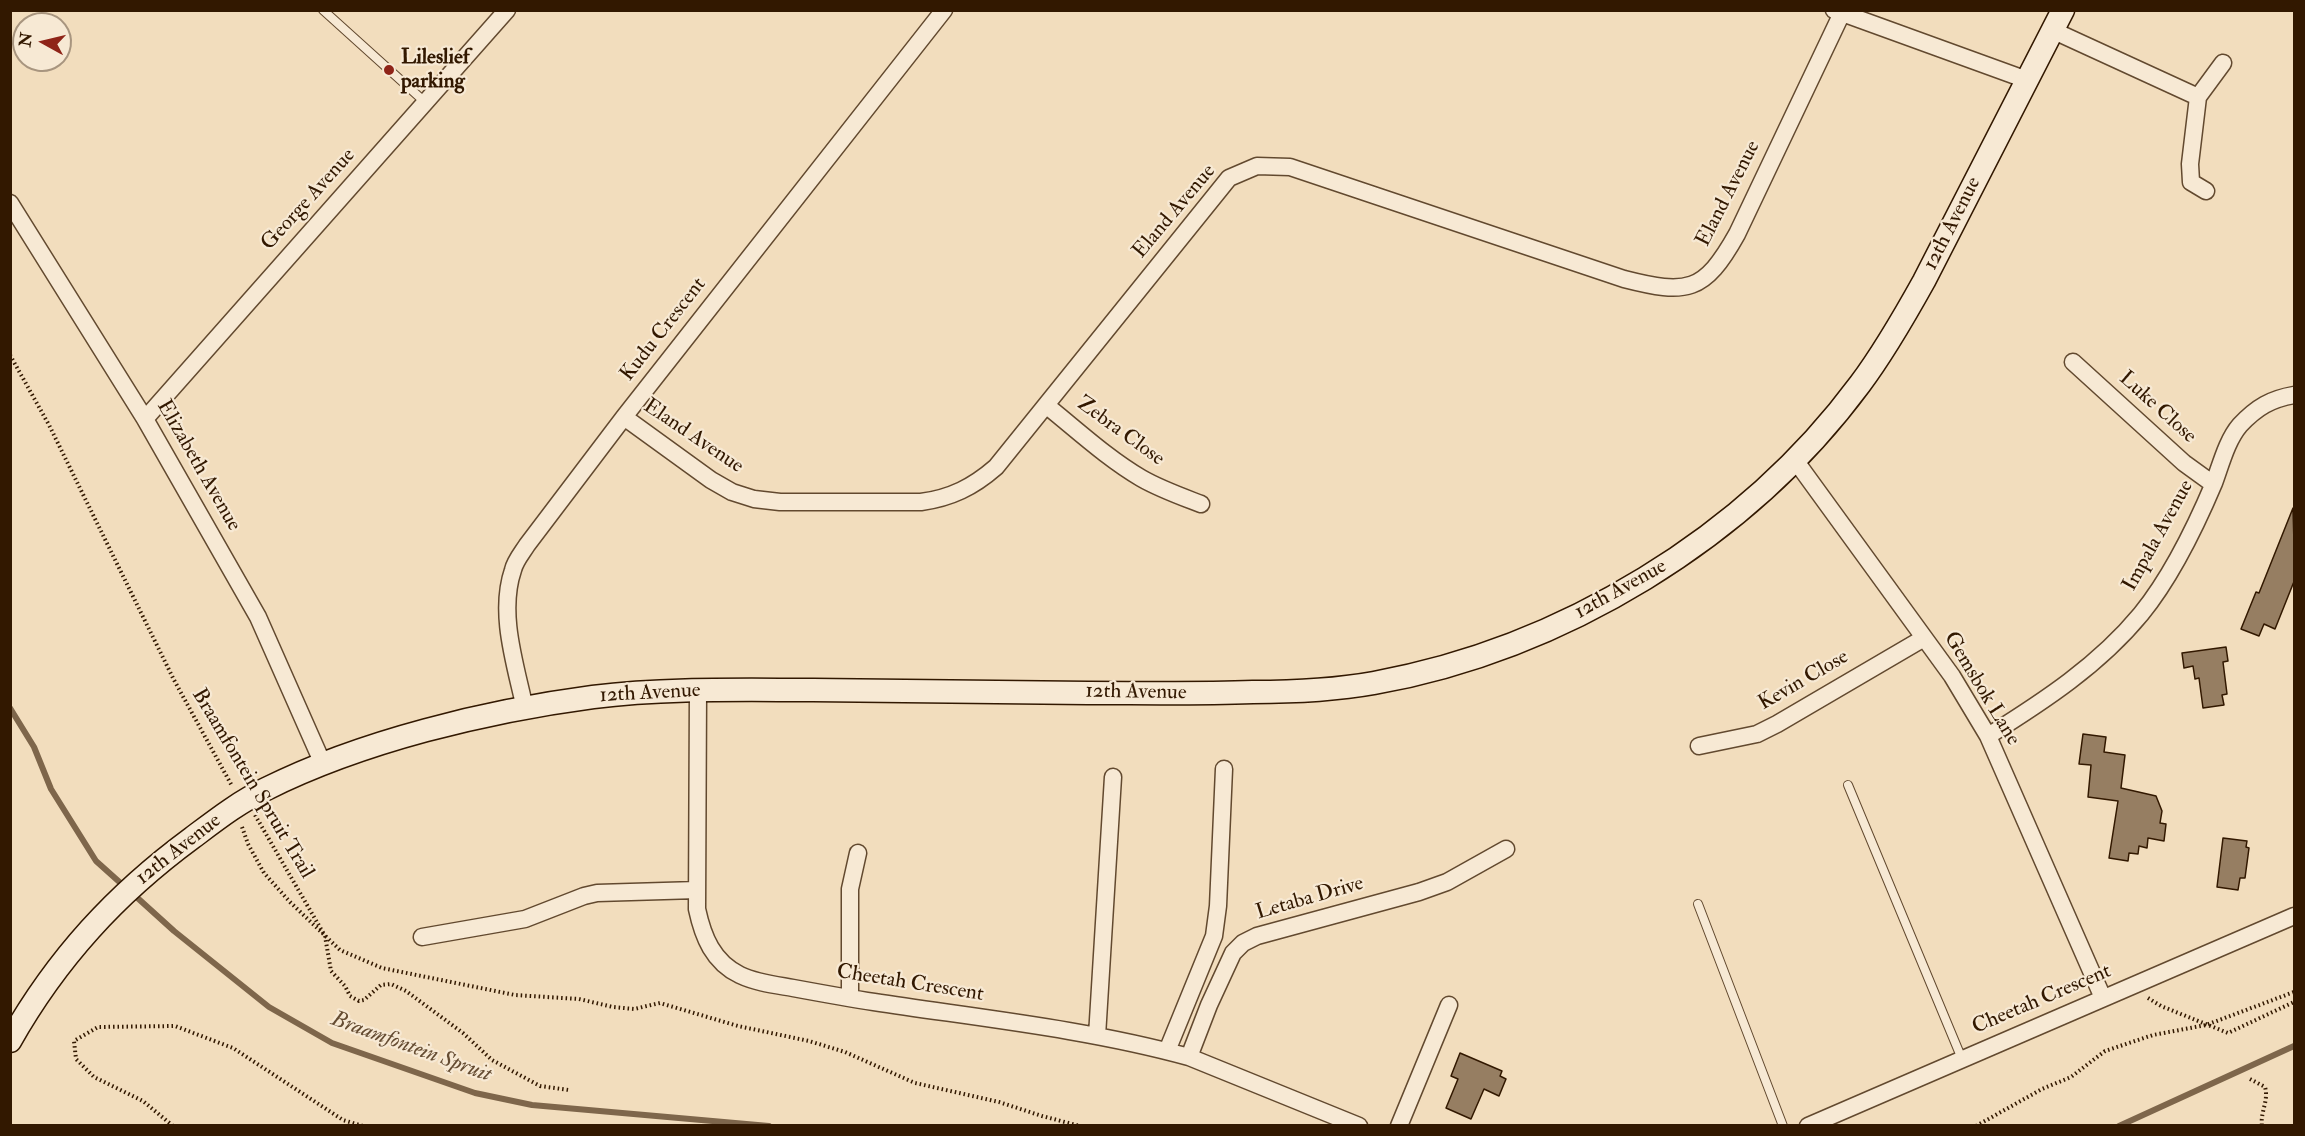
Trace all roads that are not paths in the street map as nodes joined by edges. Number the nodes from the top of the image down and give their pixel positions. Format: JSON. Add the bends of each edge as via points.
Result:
{"nodes":[{"id":1,"x":322,"y":10,"type":"edge"},
{"id":2,"x":507,"y":10,"type":"edge"},
{"id":3,"x":944,"y":10,"type":"edge"},
{"id":4,"x":2063,"y":10,"type":"edge"},
{"id":5,"x":1838,"y":12,"type":"edge"},
{"id":6,"x":2052,"y":30,"type":"junction"},
{"id":7,"x":2223,"y":63,"type":"dead end"},
{"id":8,"x":2027,"y":80,"type":"junction"},
{"id":9,"x":2198,"y":97,"type":"junction"},
{"id":10,"x":426,"y":103,"type":"junction"},
{"id":11,"x":2206,"y":191,"type":"dead end"},
{"id":12,"x":10,"y":203,"type":"edge"},
{"id":13,"x":2073,"y":362,"type":"dead end"},
{"id":14,"x":2295,"y":395,"type":"edge"},
{"id":15,"x":1047,"y":406,"type":"junction"},
{"id":16,"x":624,"y":417,"type":"junction"},
{"id":17,"x":145,"y":419,"type":"junction"},
{"id":18,"x":1795,"y":460,"type":"junction"},
{"id":19,"x":2213,"y":484,"type":"junction"},
{"id":20,"x":1201,"y":504,"type":"dead end"},
{"id":21,"x":1924,"y":638,"type":"junction"},
{"id":22,"x":698,"y":691,"type":"junction"},
{"id":23,"x":525,"y":709,"type":"junction"},
{"id":24,"x":1988,"y":736,"type":"junction"},
{"id":25,"x":1699,"y":746,"type":"dead end"},
{"id":26,"x":323,"y":764,"type":"junction"},
{"id":27,"x":1224,"y":769,"type":"dead end"},
{"id":28,"x":1113,"y":777,"type":"dead end"},
{"id":29,"x":1848,"y":785,"type":"dead end"},
{"id":30,"x":1506,"y":849,"type":"dead end"},
{"id":31,"x":858,"y":853,"type":"dead end"},
{"id":32,"x":696,"y":890,"type":"junction"},
{"id":33,"x":1698,"y":904,"type":"dead end"},
{"id":34,"x":2295,"y":916,"type":"edge"},
{"id":35,"x":422,"y":937,"type":"dead end"},
{"id":36,"x":850,"y":998,"type":"junction"},
{"id":37,"x":2103,"y":998,"type":"junction"},
{"id":38,"x":1449,"y":1005,"type":"dead end"},
{"id":39,"x":1097,"y":1036,"type":"junction"},
{"id":40,"x":10,"y":1041,"type":"edge"},
{"id":41,"x":1167,"y":1051,"type":"junction"},
{"id":42,"x":1189,"y":1057,"type":"junction"},
{"id":43,"x":1962,"y":1059,"type":"junction"},
{"id":44,"x":1359,"y":1125,"type":"edge"},
{"id":45,"x":1399,"y":1125,"type":"edge"},
{"id":46,"x":1783,"y":1125,"type":"edge"},
{"id":47,"x":1808,"y":1125,"type":"edge"}],
"edges":[{"from":1,"to":10,"type":"lane"},
{"from":2,"to":10,"type":"street","name":"George Avenue"},
{"from":3,"to":16,"type":"street","name":"Kudu Crescent"},
{"from":4,"to":6,"type":"street","name":"12th Avenue"},
{"from":5,"to":8,"type":"street"},
{"from":5,"to":15,"type":"street","name":"Eland Avenue","via":[[1737,234],[1723,260],[1708,277],[1692,285],[1673,288],[1624,279],[1290,167],[1257,166],[1230,178]]},
{"from":6,"to":8,"type":"street","name":"12th Avenue"},
{"from":6,"to":9,"type":"street"},
{"from":7,"to":9,"type":"street"},
{"from":8,"to":18,"type":"street","name":"12th Avenue","via":[[1902,321],[1858,387]]},
{"from":9,"to":11,"type":"street","via":[[2191,182]]},
{"from":10,"to":17,"type":"street","name":"George Avenue"},
{"from":12,"to":17,"type":"street","name":"Elizabeth Avenue"},
{"from":13,"to":19,"type":"street","name":"Luke Close","via":[[2184,463]]},
{"from":14,"to":19,"type":"street","name":"Impala Avenue","via":[[2271,400],[2239,427]]},
{"from":15,"to":16,"type":"street","name":"Eland Avenue","via":[[979,482],[941,499],[921,502],[754,499],[711,480]]},
{"from":15,"to":20,"type":"street","name":"Zebra Close","via":[[1139,477]]},
{"from":16,"to":23,"type":"street","name":"Kudu Crescent","via":[[513,567],[507,610]]},
{"from":17,"to":26,"type":"street","name":"Elizabeth Avenue","via":[[258,617]]},
{"from":18,"to":21,"type":"street","name":"Gemsbok Lane"},
{"from":18,"to":22,"type":"street","name":"12th Avenue","via":[[1734,515],[1680,556],[1620,593],[1530,638],[1448,667],[1371,684],[1296,692],[1194,694]]},
{"from":19,"to":24,"type":"street","name":"Impala Avenue","via":[[2169,572],[2141,614],[2073,680]]},
{"from":21,"to":24,"type":"street","name":"Gemsbok Lane"},
{"from":21,"to":25,"type":"street","name":"Kevin Close","via":[[1757,734]]},
{"from":22,"to":23,"type":"street","name":"12th Avenue","via":[[594,697]]},
{"from":22,"to":32,"type":"street","name":"Cheetah Crescent"},
{"from":23,"to":26,"type":"street","name":"12th Avenue","via":[[423,731]]},
{"from":24,"to":37,"type":"street","name":"Gemsbok Lane"},
{"from":26,"to":40,"type":"street","name":"12th Avenue","via":[[267,789],[166,857],[113,904],[58,965]]},
{"from":27,"to":41,"type":"street","via":[[1214,936]]},
{"from":28,"to":39,"type":"street"},
{"from":29,"to":43,"type":"lane"},
{"from":30,"to":42,"type":"street","name":"Letaba Drive","via":[[1447,882],[1243,943],[1233,953]]},
{"from":31,"to":36,"type":"street","via":[[850,889]]},
{"from":32,"to":35,"type":"street","via":[[597,893],[525,919]]},
{"from":32,"to":36,"type":"street","name":"Cheetah Crescent","via":[[702,932],[711,951],[725,965],[759,982]]},
{"from":33,"to":46,"type":"lane"},
{"from":34,"to":37,"type":"street","name":"Cheetah Crescent"},
{"from":36,"to":39,"type":"street","name":"Cheetah Crescent"},
{"from":37,"to":43,"type":"street","name":"Cheetah Crescent"},
{"from":38,"to":45,"type":"street"},
{"from":39,"to":41,"type":"street","name":"Cheetah Crescent"},
{"from":41,"to":42,"type":"street","name":"Cheetah Crescent"},
{"from":42,"to":44,"type":"street","name":"Cheetah Crescent"},
{"from":43,"to":47,"type":"street","name":"Cheetah Crescent"}]}
